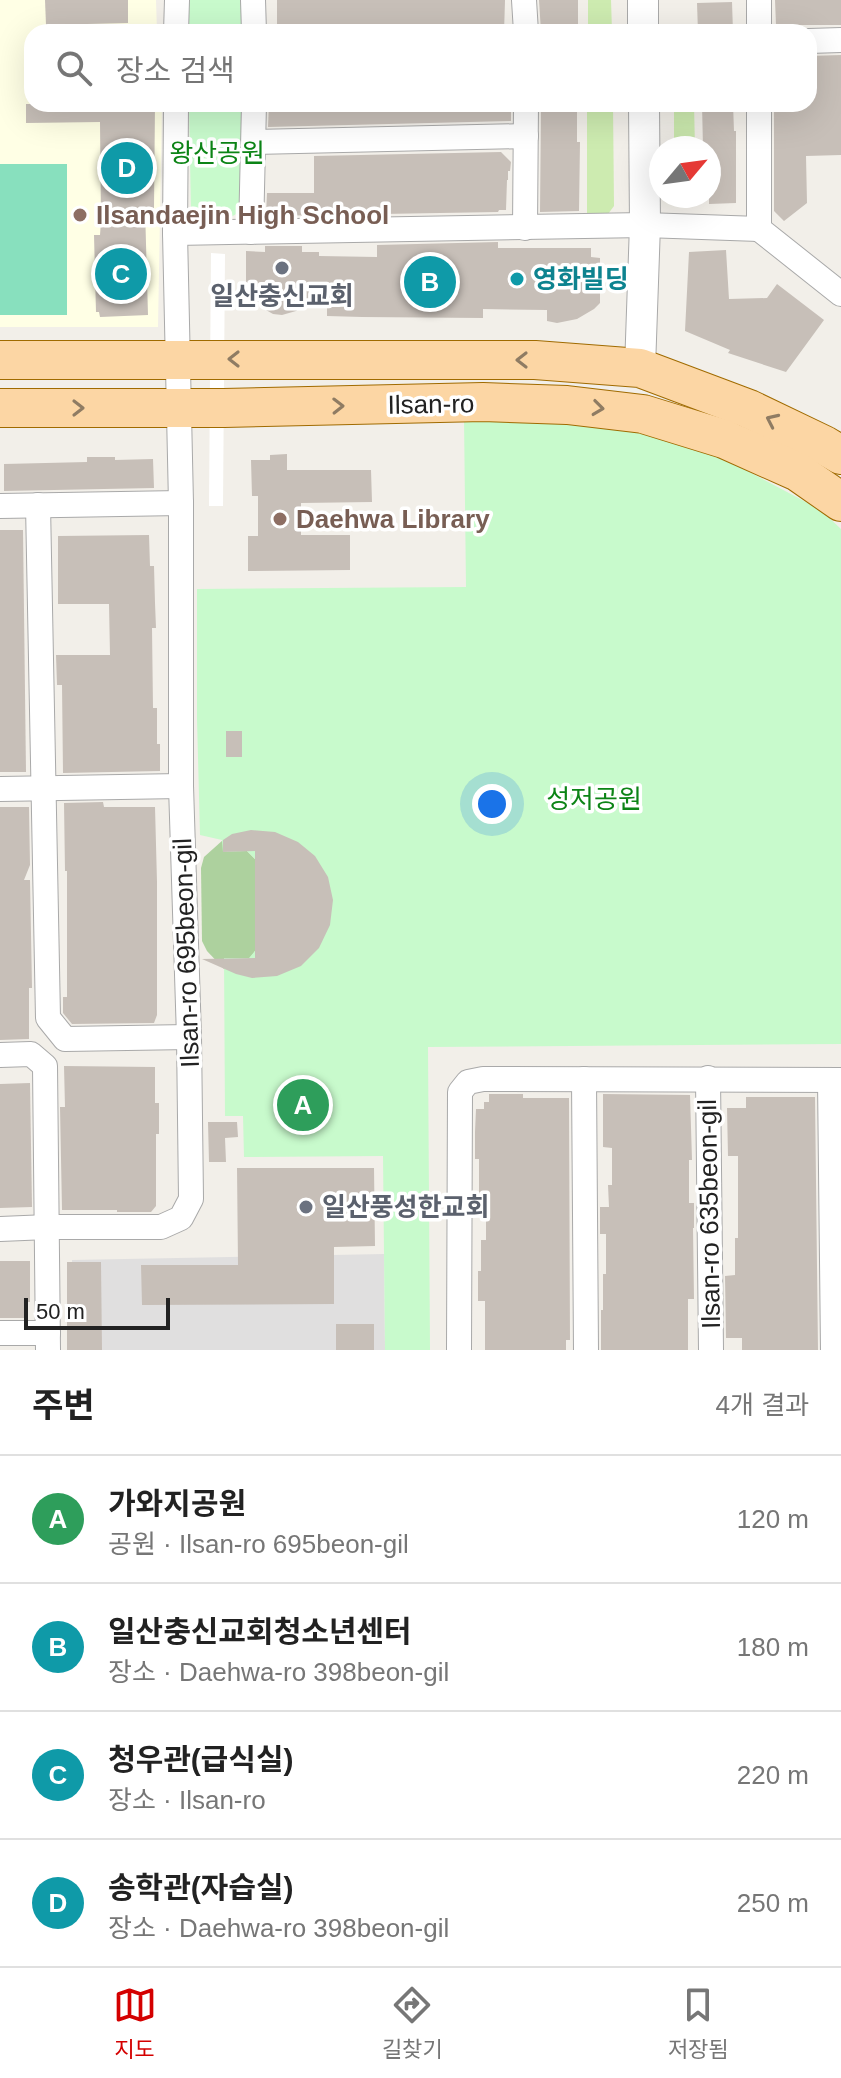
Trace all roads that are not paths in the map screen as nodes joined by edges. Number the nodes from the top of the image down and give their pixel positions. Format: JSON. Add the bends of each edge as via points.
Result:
{"nodes":[{"id":1,"x":177,"y":0,"type":"edge"},
{"id":2,"x":253,"y":0,"type":"edge"},
{"id":3,"x":524,"y":0,"type":"edge"},
{"id":4,"x":643,"y":0,"type":"edge"},
{"id":5,"x":759,"y":0,"type":"edge"},
{"id":6,"x":176,"y":24,"type":"edge"},
{"id":7,"x":254,"y":24,"type":"edge"},
{"id":8,"x":526,"y":24,"type":"edge"},
{"id":9,"x":643,"y":24,"type":"edge"},
{"id":10,"x":759,"y":24,"type":"edge"},
{"id":11,"x":841,"y":40,"type":"edge"},
{"id":12,"x":817,"y":41,"type":"edge"},
{"id":13,"x":176,"y":112,"type":"edge"},
{"id":14,"x":254,"y":112,"type":"edge"},
{"id":15,"x":526,"y":112,"type":"edge"},
{"id":16,"x":644,"y":112,"type":"edge"},
{"id":17,"x":759,"y":112,"type":"edge"},
{"id":18,"x":526,"y":136,"type":"junction"},
{"id":19,"x":254,"y":142,"type":"junction"},
{"id":20,"x":645,"y":225,"type":"junction"},
{"id":21,"x":525,"y":228,"type":"junction"},
{"id":22,"x":759,"y":229,"type":"junction"},
{"id":23,"x":251,"y":232,"type":"junction"},
{"id":24,"x":175,"y":233,"type":"junction"},
{"id":25,"x":841,"y":294,"type":"edge"},
{"id":26,"x":177,"y":359,"type":"junction"},
{"id":27,"x":0,"y":360,"type":"edge"},
{"id":28,"x":640,"y":368,"type":"junction"},
{"id":29,"x":0,"y":408,"type":"edge"},
{"id":30,"x":179,"y":408,"type":"junction"},
{"id":31,"x":841,"y":455,"type":"edge"},
{"id":32,"x":841,"y":502,"type":"edge"},
{"id":33,"x":181,"y":503,"type":"junction"},
{"id":34,"x":38,"y":505,"type":"junction"},
{"id":35,"x":0,"y":506,"type":"edge"},
{"id":36,"x":181,"y":786,"type":"junction"},
{"id":37,"x":45,"y":788,"type":"junction"},
{"id":38,"x":0,"y":789,"type":"edge"},
{"id":39,"x":189,"y":1037,"type":"junction"},
{"id":40,"x":0,"y":1055,"type":"edge"},
{"id":41,"x":708,"y":1078,"type":"junction"},
{"id":42,"x":584,"y":1079,"type":"junction"},
{"id":43,"x":836,"y":1080,"type":"edge"},
{"id":44,"x":48,"y":1227,"type":"junction"},
{"id":45,"x":0,"y":1229,"type":"edge"},
{"id":46,"x":0,"y":1333,"type":"edge"},
{"id":47,"x":48,"y":1341,"type":"edge"},
{"id":48,"x":459,"y":1350,"type":"edge"},
{"id":49,"x":586,"y":1350,"type":"edge"},
{"id":50,"x":711,"y":1350,"type":"edge"},
{"id":51,"x":833,"y":1350,"type":"edge"}],
"edges":[{"from":1,"to":6,"type":"street"},
{"from":2,"to":7,"type":"street"},
{"from":3,"to":8,"type":"street"},
{"from":4,"to":9,"type":"street"},
{"from":5,"to":10,"type":"street"},
{"from":11,"to":12,"type":"street"},
{"from":13,"to":24,"type":"street","name":"Ilsan-ro 695beon-gil"},
{"from":14,"to":19,"type":"street"},
{"from":15,"to":18,"type":"street"},
{"from":16,"to":20,"type":"street"},
{"from":17,"to":22,"type":"street"},
{"from":18,"to":19,"type":"street"},
{"from":18,"to":21,"type":"street"},
{"from":19,"to":23,"type":"street"},
{"from":20,"to":21,"type":"street"},
{"from":20,"to":22,"type":"street"},
{"from":20,"to":28,"type":"street"},
{"from":21,"to":23,"type":"street"},
{"from":22,"to":25,"type":"street"},
{"from":23,"to":24,"type":"street"},
{"from":24,"to":26,"type":"street","name":"Ilsan-ro 695beon-gil"},
{"from":26,"to":27,"type":"main road","name":"Ilsan-ro"},
{"from":28,"to":26,"type":"main road","name":"Ilsan-ro","one_way":true,"via":[[535,360]]},
{"from":26,"to":30,"type":"street","name":"Ilsan-ro 695beon-gil"},
{"from":31,"to":28,"type":"main road","name":"Ilsan-ro","one_way":true,"via":[[749,409]]},
{"from":29,"to":30,"type":"main road","name":"Ilsan-ro","one_way":true},
{"from":30,"to":32,"type":"main road","name":"Ilsan-ro","one_way":true,"via":[[483,402],[643,414],[724,439],[798,472]]},
{"from":30,"to":33,"type":"street","name":"Ilsan-ro 695beon-gil"},
{"from":33,"to":34,"type":"street"},
{"from":33,"to":36,"type":"street","name":"Ilsan-ro 695beon-gil"},
{"from":34,"to":35,"type":"street"},
{"from":34,"to":37,"type":"street"},
{"from":36,"to":37,"type":"street"},
{"from":36,"to":39,"type":"street","name":"Ilsan-ro 695beon-gil"},
{"from":37,"to":38,"type":"street"},
{"from":37,"to":39,"type":"street","via":[[48,1018],[65,1039]]},
{"from":39,"to":44,"type":"street","name":"Ilsan-ro 695beon-gil","via":[[191,1199],[181,1218],[161,1227]]},
{"from":40,"to":44,"type":"street","via":[[31,1054],[45,1066]]},
{"from":41,"to":42,"type":"street"},
{"from":41,"to":43,"type":"street"},
{"from":41,"to":50,"type":"street","name":"Ilsan-ro 635beon-gil"},
{"from":42,"to":48,"type":"street","via":[[483,1079],[468,1082],[460,1092]]},
{"from":42,"to":49,"type":"street"},
{"from":43,"to":51,"type":"street"},
{"from":44,"to":45,"type":"street","name":"Ilsan-ro 695beon-gil"},
{"from":44,"to":47,"type":"street"},
{"from":46,"to":47,"type":"street"}]}
